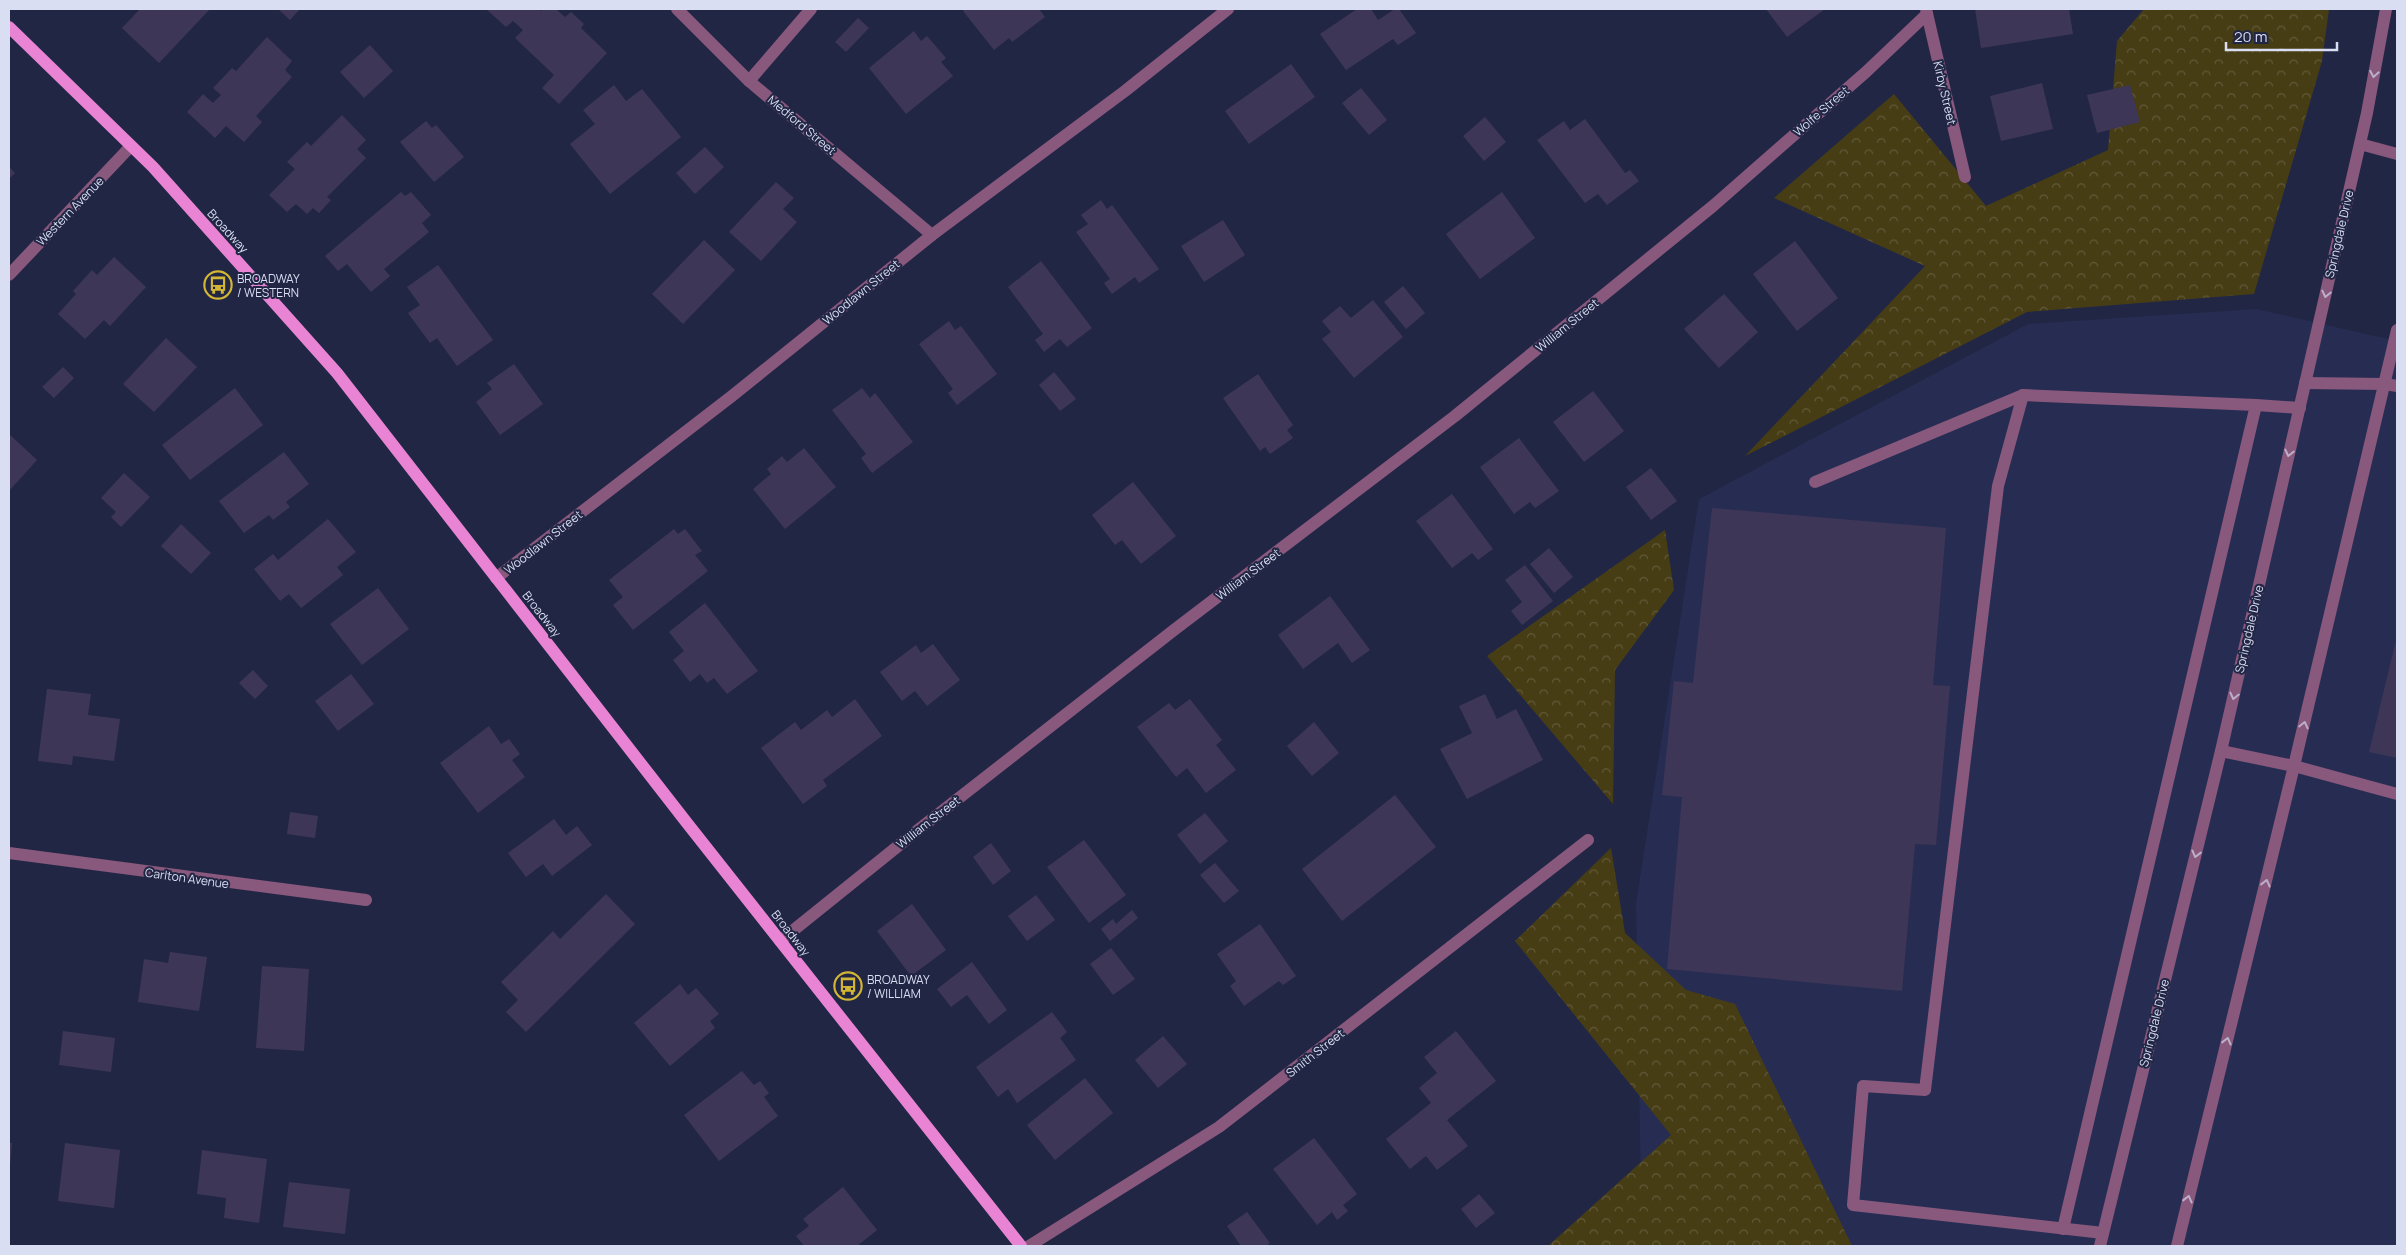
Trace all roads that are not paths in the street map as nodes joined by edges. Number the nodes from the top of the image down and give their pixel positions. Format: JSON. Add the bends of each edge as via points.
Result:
{"nodes":[{"id":1,"x":677,"y":9,"type":"edge"},
{"id":2,"x":811,"y":9,"type":"edge"},
{"id":3,"x":1228,"y":9,"type":"edge"},
{"id":4,"x":2386,"y":9,"type":"edge"},
{"id":5,"x":1927,"y":11,"type":"edge"},
{"id":6,"x":9,"y":27,"type":"edge"},
{"id":7,"x":748,"y":81,"type":"junction"},
{"id":8,"x":2360,"y":144,"type":"junction"},
{"id":9,"x":131,"y":146,"type":"junction"},
{"id":10,"x":2397,"y":154,"type":"edge"},
{"id":11,"x":1965,"y":177,"type":"dead end"},
{"id":12,"x":1712,"y":206,"type":"joint"},
{"id":13,"x":932,"y":235,"type":"junction"},
{"id":14,"x":9,"y":275,"type":"edge"},
{"id":15,"x":2397,"y":330,"type":"edge"},
{"id":16,"x":2305,"y":383,"type":"junction"},
{"id":17,"x":2391,"y":385,"type":"edge"},
{"id":18,"x":2023,"y":395,"type":"junction"},
{"id":19,"x":2256,"y":404,"type":"junction"},
{"id":20,"x":2300,"y":408,"type":"junction"},
{"id":21,"x":1814,"y":482,"type":"dead end"},
{"id":22,"x":496,"y":578,"type":"junction"},
{"id":23,"x":2221,"y":751,"type":"junction"},
{"id":24,"x":2294,"y":766,"type":"junction"},
{"id":25,"x":2397,"y":794,"type":"edge"},
{"id":26,"x":1588,"y":840,"type":"dead end"},
{"id":27,"x":9,"y":853,"type":"edge"},
{"id":28,"x":366,"y":900,"type":"dead end"},
{"id":29,"x":780,"y":941,"type":"junction"},
{"id":30,"x":2063,"y":1229,"type":"junction"},
{"id":31,"x":2103,"y":1233,"type":"junction"},
{"id":32,"x":1021,"y":1246,"type":"edge"},
{"id":33,"x":1028,"y":1246,"type":"edge"},
{"id":34,"x":2100,"y":1246,"type":"edge"},
{"id":35,"x":2177,"y":1246,"type":"edge"}],
"edges":[{"from":1,"to":7,"type":"street","name":"Medford Street"},
{"from":2,"to":7,"type":"street"},
{"from":3,"to":13,"type":"street","name":"Woodlawn Street","via":[[1125,91]]},
{"from":4,"to":8,"type":"street","name":"Springdale Drive","one_way":true},
{"from":5,"to":11,"type":"street","name":"Kirby Street"},
{"from":5,"to":12,"type":"street","name":"Wolfe Street","via":[[1858,78]]},
{"from":6,"to":9,"type":"main road","name":"Broadway"},
{"from":7,"to":13,"type":"street","name":"Medford Street"},
{"from":8,"to":10,"type":"street"},
{"from":8,"to":16,"type":"street","name":"Springdale Drive","one_way":true},
{"from":9,"to":14,"type":"street","name":"Western Avenue"},
{"from":9,"to":22,"type":"main road","name":"Broadway","via":[[337,373]]},
{"from":12,"to":29,"type":"street","name":"William Street","via":[[1455,416],[1174,630]]},
{"from":13,"to":22,"type":"street","name":"Woodlawn Street","via":[[732,396]]},
{"from":15,"to":17,"type":"street"},
{"from":16,"to":17,"type":"street"},
{"from":16,"to":20,"type":"street","name":"Springdale Drive"},
{"from":24,"to":17,"type":"street","one_way":true},
{"from":18,"to":19,"type":"street"},
{"from":18,"to":21,"type":"street"},
{"from":18,"to":30,"type":"street","via":[[1998,486],[1925,1090],[1863,1086],[1854,1205]]},
{"from":19,"to":20,"type":"street"},
{"from":19,"to":30,"type":"street"},
{"from":20,"to":23,"type":"street","name":"Springdale Drive","one_way":true},
{"from":22,"to":29,"type":"main road","name":"Broadway"},
{"from":23,"to":24,"type":"street"},
{"from":23,"to":31,"type":"street","name":"Springdale Drive","one_way":true},
{"from":24,"to":25,"type":"street"},
{"from":35,"to":24,"type":"street","one_way":true},
{"from":26,"to":33,"type":"street","name":"Smith Street","via":[[1219,1128]]},
{"from":27,"to":28,"type":"street","name":"Carlton Avenue"},
{"from":29,"to":32,"type":"main road","name":"Broadway"},
{"from":30,"to":31,"type":"street"},
{"from":31,"to":34,"type":"street","name":"Springdale Drive"}]}
